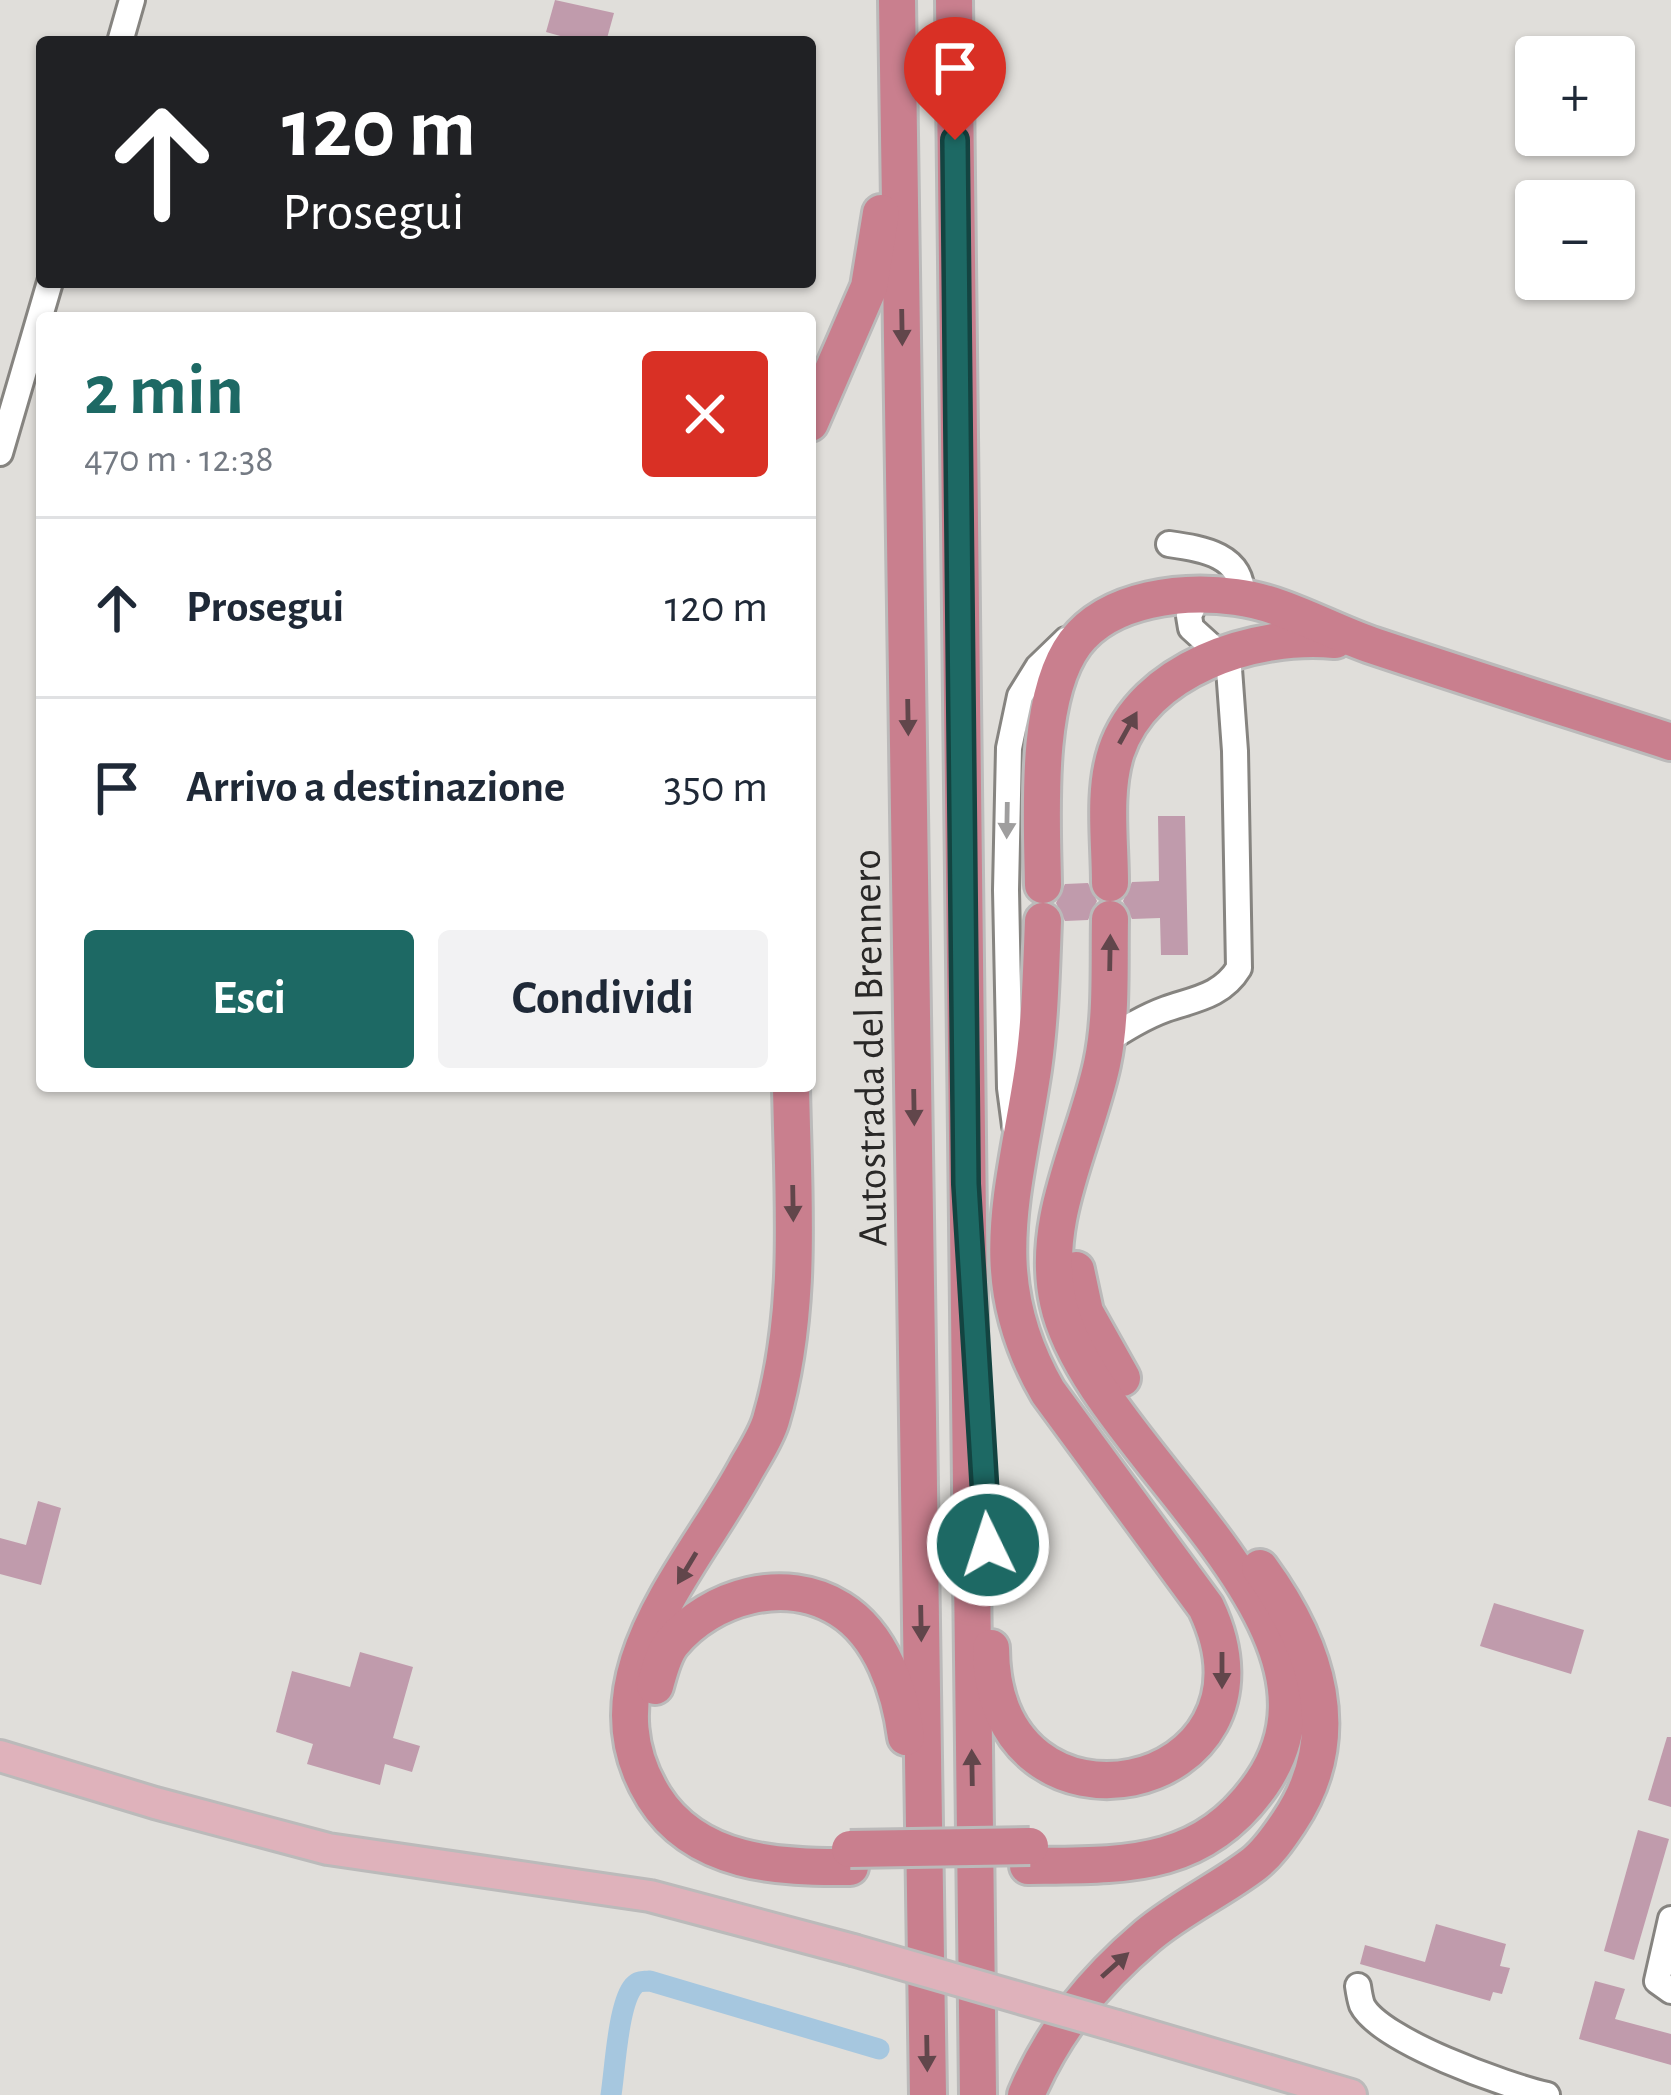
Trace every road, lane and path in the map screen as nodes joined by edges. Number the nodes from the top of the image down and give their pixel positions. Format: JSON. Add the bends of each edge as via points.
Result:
{"nodes":[{"id":1,"x":132,"y":0,"type":"edge"},
{"id":2,"x":894,"y":0,"type":"edge"},
{"id":3,"x":954,"y":0,"type":"edge"},
{"id":4,"x":122,"y":36,"type":"edge"},
{"id":5,"x":36,"y":330,"type":"edge"},
{"id":6,"x":816,"y":410,"type":"edge"},
{"id":7,"x":0,"y":453,"type":"edge"},
{"id":8,"x":1169,"y":544,"type":"dead end"},
{"id":9,"x":1198,"y":596,"type":"junction"},
{"id":10,"x":1242,"y":598,"type":"junction"},
{"id":11,"x":1105,"y":618,"type":"junction"},
{"id":12,"x":1368,"y":644,"type":"junction"},
{"id":13,"x":1226,"y":656,"type":"junction"},
{"id":14,"x":1671,"y":742,"type":"edge"},
{"id":15,"x":1110,"y":883,"type":"dead end"},
{"id":16,"x":1110,"y":920,"type":"dead end"},
{"id":17,"x":1106,"y":1041,"type":"junction"},
{"id":18,"x":791,"y":1092,"type":"edge"},
{"id":19,"x":1078,"y":1150,"type":"junction"},
{"id":20,"x":1018,"y":1155,"type":"junction"},
{"id":21,"x":966,"y":1184,"type":"junction"},
{"id":22,"x":0,"y":1756,"type":"edge"},
{"id":23,"x":1029,"y":1856,"type":"junction"},
{"id":24,"x":850,"y":1858,"type":"junction"},
{"id":25,"x":1671,"y":1919,"type":"edge"},
{"id":26,"x":925,"y":1928,"type":"junction"},
{"id":27,"x":1358,"y":1986,"type":"dead end"},
{"id":28,"x":1671,"y":1991,"type":"edge"},
{"id":29,"x":928,"y":2095,"type":"edge"},
{"id":30,"x":977,"y":2095,"type":"edge"},
{"id":31,"x":1026,"y":2095,"type":"edge"},
{"id":32,"x":1351,"y":2095,"type":"edge"},
{"id":33,"x":1547,"y":2095,"type":"edge"}],
"edges":[{"from":1,"to":4,"type":"street"},
{"from":2,"to":6,"type":"highway","via":[[876,259]]},
{"from":2,"to":26,"type":"highway","name":"Autostrada del Brennero","one_way":true},
{"from":3,"to":21,"type":"highway"},
{"from":5,"to":7,"type":"street"},
{"from":8,"to":10,"type":"street","via":[[1233,564]]},
{"from":9,"to":10,"type":"highway"},
{"from":9,"to":11,"type":"highway","via":[[1134,604]]},
{"from":9,"to":13,"type":"street","via":[[1191,628]]},
{"from":10,"to":12,"type":"highway"},
{"from":11,"to":20,"type":"highway","via":[[1076,641],[1046,731],[1034,1065]]},
{"from":11,"to":20,"type":"street","one_way":true,"via":[[1064,641],[1038,668],[1012,721],[1006,890]]},
{"from":12,"to":13,"type":"highway","via":[[1302,639]]},
{"from":12,"to":14,"type":"highway"},
{"from":15,"to":13,"type":"highway","one_way":true,"via":[[1109,779],[1124,731],[1155,693]]},
{"from":13,"to":17,"type":"street","via":[[1239,968],[1213,993]]},
{"from":17,"to":16,"type":"highway","one_way":true},
{"from":17,"to":19,"type":"highway"},
{"from":18,"to":24,"type":"highway","one_way":true,"via":[[795,1275],[788,1353],[769,1427],[650,1629],[627,1713],[644,1780],[685,1832],[768,1865]]},
{"from":19,"to":23,"type":"highway","via":[[1055,1221],[1052,1264],[1063,1323],[1126,1426],[1255,1598],[1286,1688],[1283,1734],[1244,1809],[1205,1841],[1138,1863]]},
{"from":31,"to":19,"type":"highway","one_way":true,"via":[[1045,2052],[1095,1984],[1151,1933],[1257,1862],[1280,1835],[1309,1787],[1322,1733],[1316,1674],[1280,1595],[1142,1408],[1085,1312],[1071,1214]]},
{"from":20,"to":21,"type":"highway","one_way":true,"via":[[1006,1260],[1030,1361],[1219,1634],[1223,1680],[1211,1722],[1178,1760],[1146,1776],[1104,1783],[1067,1777],[1033,1755],[997,1700]]},
{"from":20,"to":23,"type":"highway","via":[[1046,1337],[1073,1389],[1248,1628],[1267,1688],[1251,1764],[1207,1815],[1140,1842]]},
{"from":30,"to":21,"type":"highway","one_way":true},
{"from":22,"to":32,"type":"main road","bridge":true,"via":[[328,1849],[650,1896]]},
{"from":23,"to":24,"type":"highway","bridge":true},
{"from":24,"to":26,"type":"highway","via":[[715,1827],[676,1794],[653,1747],[650,1699],[668,1646],[723,1602],[783,1591],[816,1599],[842,1610],[876,1646],[903,1713]]},
{"from":25,"to":28,"type":"street","via":[[1657,1981]]},
{"from":26,"to":29,"type":"highway","name":"Autostrada del Brennero","one_way":true},
{"from":27,"to":33,"type":"street","via":[[1363,2008],[1394,2035]]}]}
